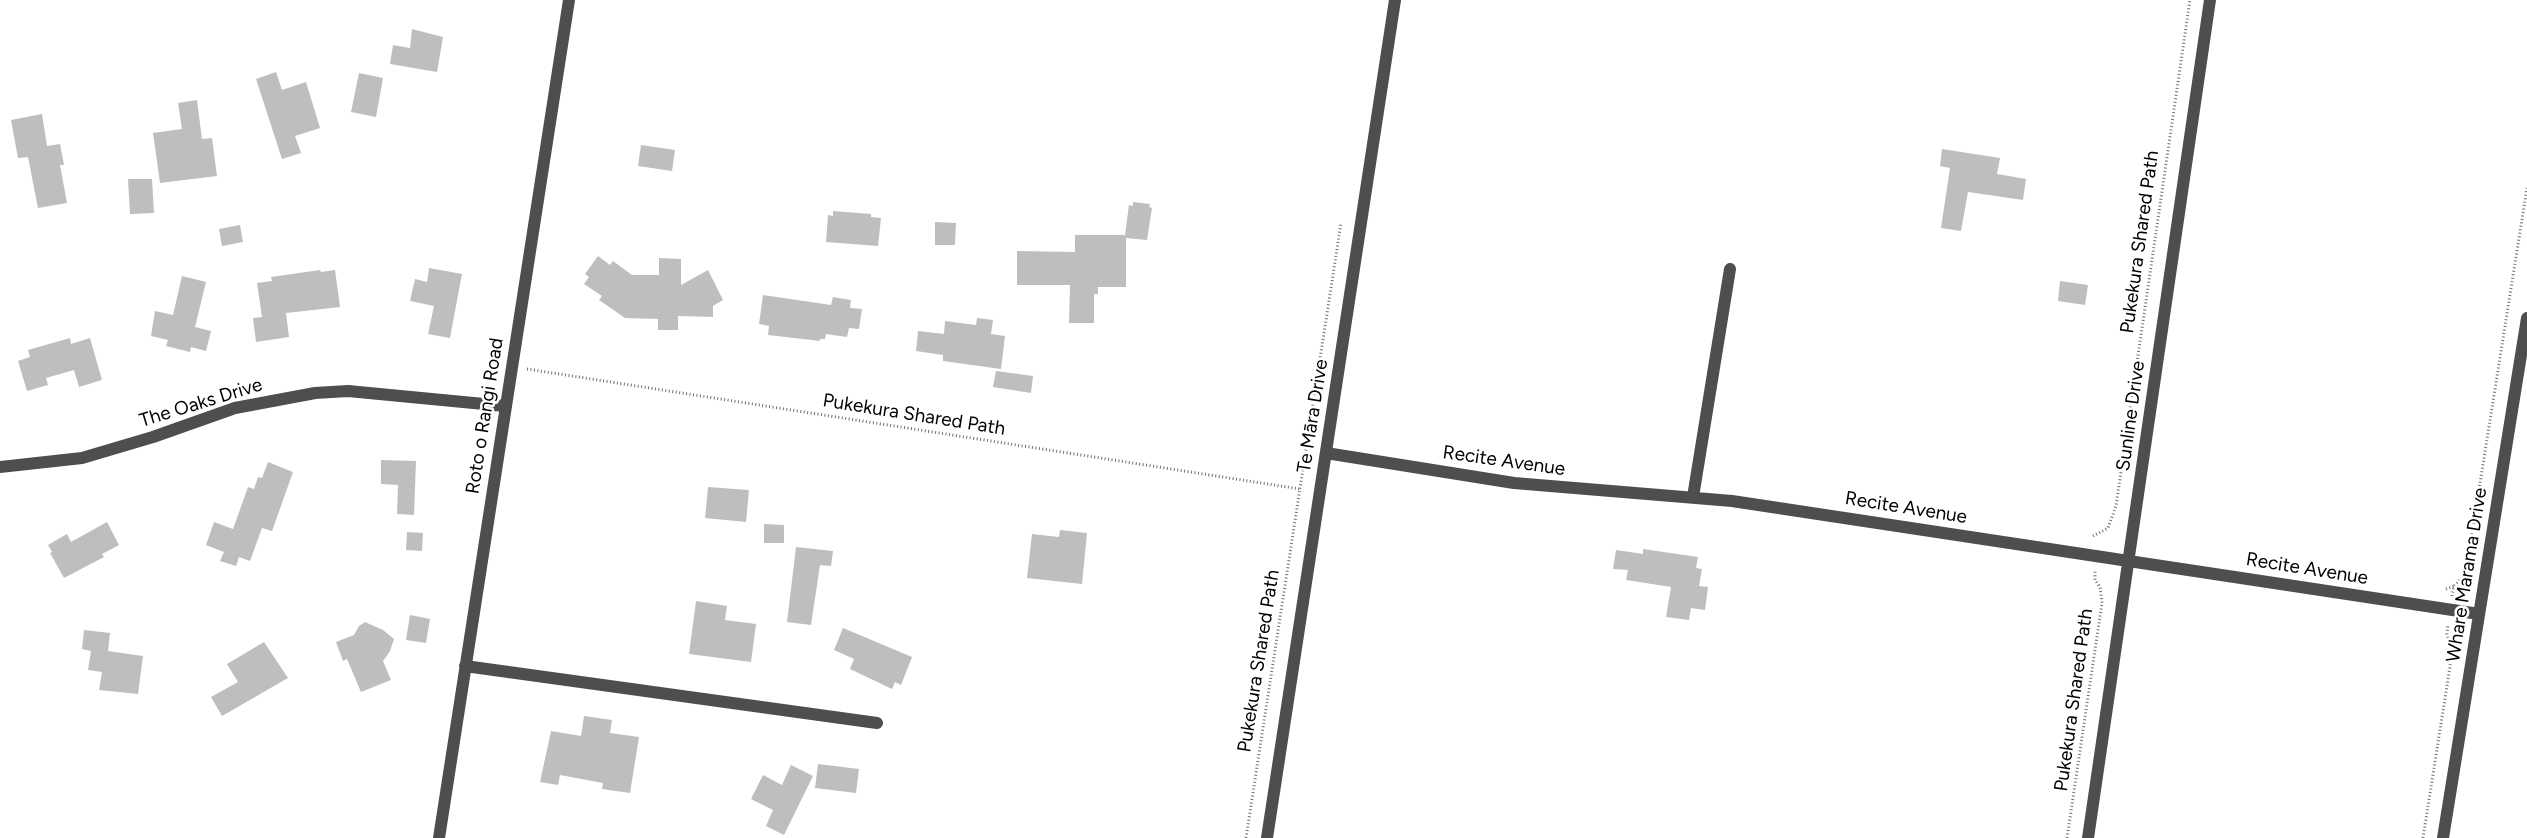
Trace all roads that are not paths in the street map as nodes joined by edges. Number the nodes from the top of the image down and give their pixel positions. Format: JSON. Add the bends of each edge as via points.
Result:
{"nodes":[{"id":1,"x":568,"y":0,"type":"edge"},
{"id":2,"x":1394,"y":0,"type":"edge"},
{"id":3,"x":2210,"y":0,"type":"edge"},
{"id":4,"x":1730,"y":270,"type":"dead end"},
{"id":5,"x":2527,"y":318,"type":"edge"},
{"id":6,"x":505,"y":406,"type":"junction"},
{"id":7,"x":1326,"y":453,"type":"junction"},
{"id":8,"x":0,"y":467,"type":"edge"},
{"id":9,"x":1693,"y":497,"type":"junction"},
{"id":10,"x":2129,"y":561,"type":"junction"},
{"id":11,"x":2479,"y":614,"type":"junction"},
{"id":12,"x":465,"y":666,"type":"junction"},
{"id":13,"x":877,"y":723,"type":"dead end"},
{"id":14,"x":439,"y":838,"type":"edge"},
{"id":15,"x":1267,"y":838,"type":"edge"},
{"id":16,"x":2088,"y":838,"type":"edge"},
{"id":17,"x":2444,"y":838,"type":"edge"}],
"edges":[{"from":1,"to":6,"type":"street","name":"Roto o Rangi Road"},
{"from":2,"to":7,"type":"street","name":"Te Māra Drive"},
{"from":3,"to":10,"type":"street","name":"Sunline Drive"},
{"from":4,"to":9,"type":"street"},
{"from":5,"to":11,"type":"street","name":"Whare Marama Drive"},
{"from":6,"to":8,"type":"street","name":"The Oaks Drive","via":[[348,391],[315,393],[235,408],[82,458]]},
{"from":6,"to":12,"type":"street","name":"Roto o Rangi Road"},
{"from":7,"to":9,"type":"street","name":"Recite Avenue","via":[[1522,484]]},
{"from":7,"to":15,"type":"street","name":"Te Māra Drive"},
{"from":9,"to":10,"type":"street","name":"Recite Avenue"},
{"from":10,"to":11,"type":"street","name":"Recite Avenue"},
{"from":10,"to":16,"type":"street","name":"Sunline Drive"},
{"from":11,"to":17,"type":"street","name":"Whare Marama Drive"},
{"from":12,"to":13,"type":"street"},
{"from":12,"to":14,"type":"street","name":"Roto o Rangi Road"}]}
